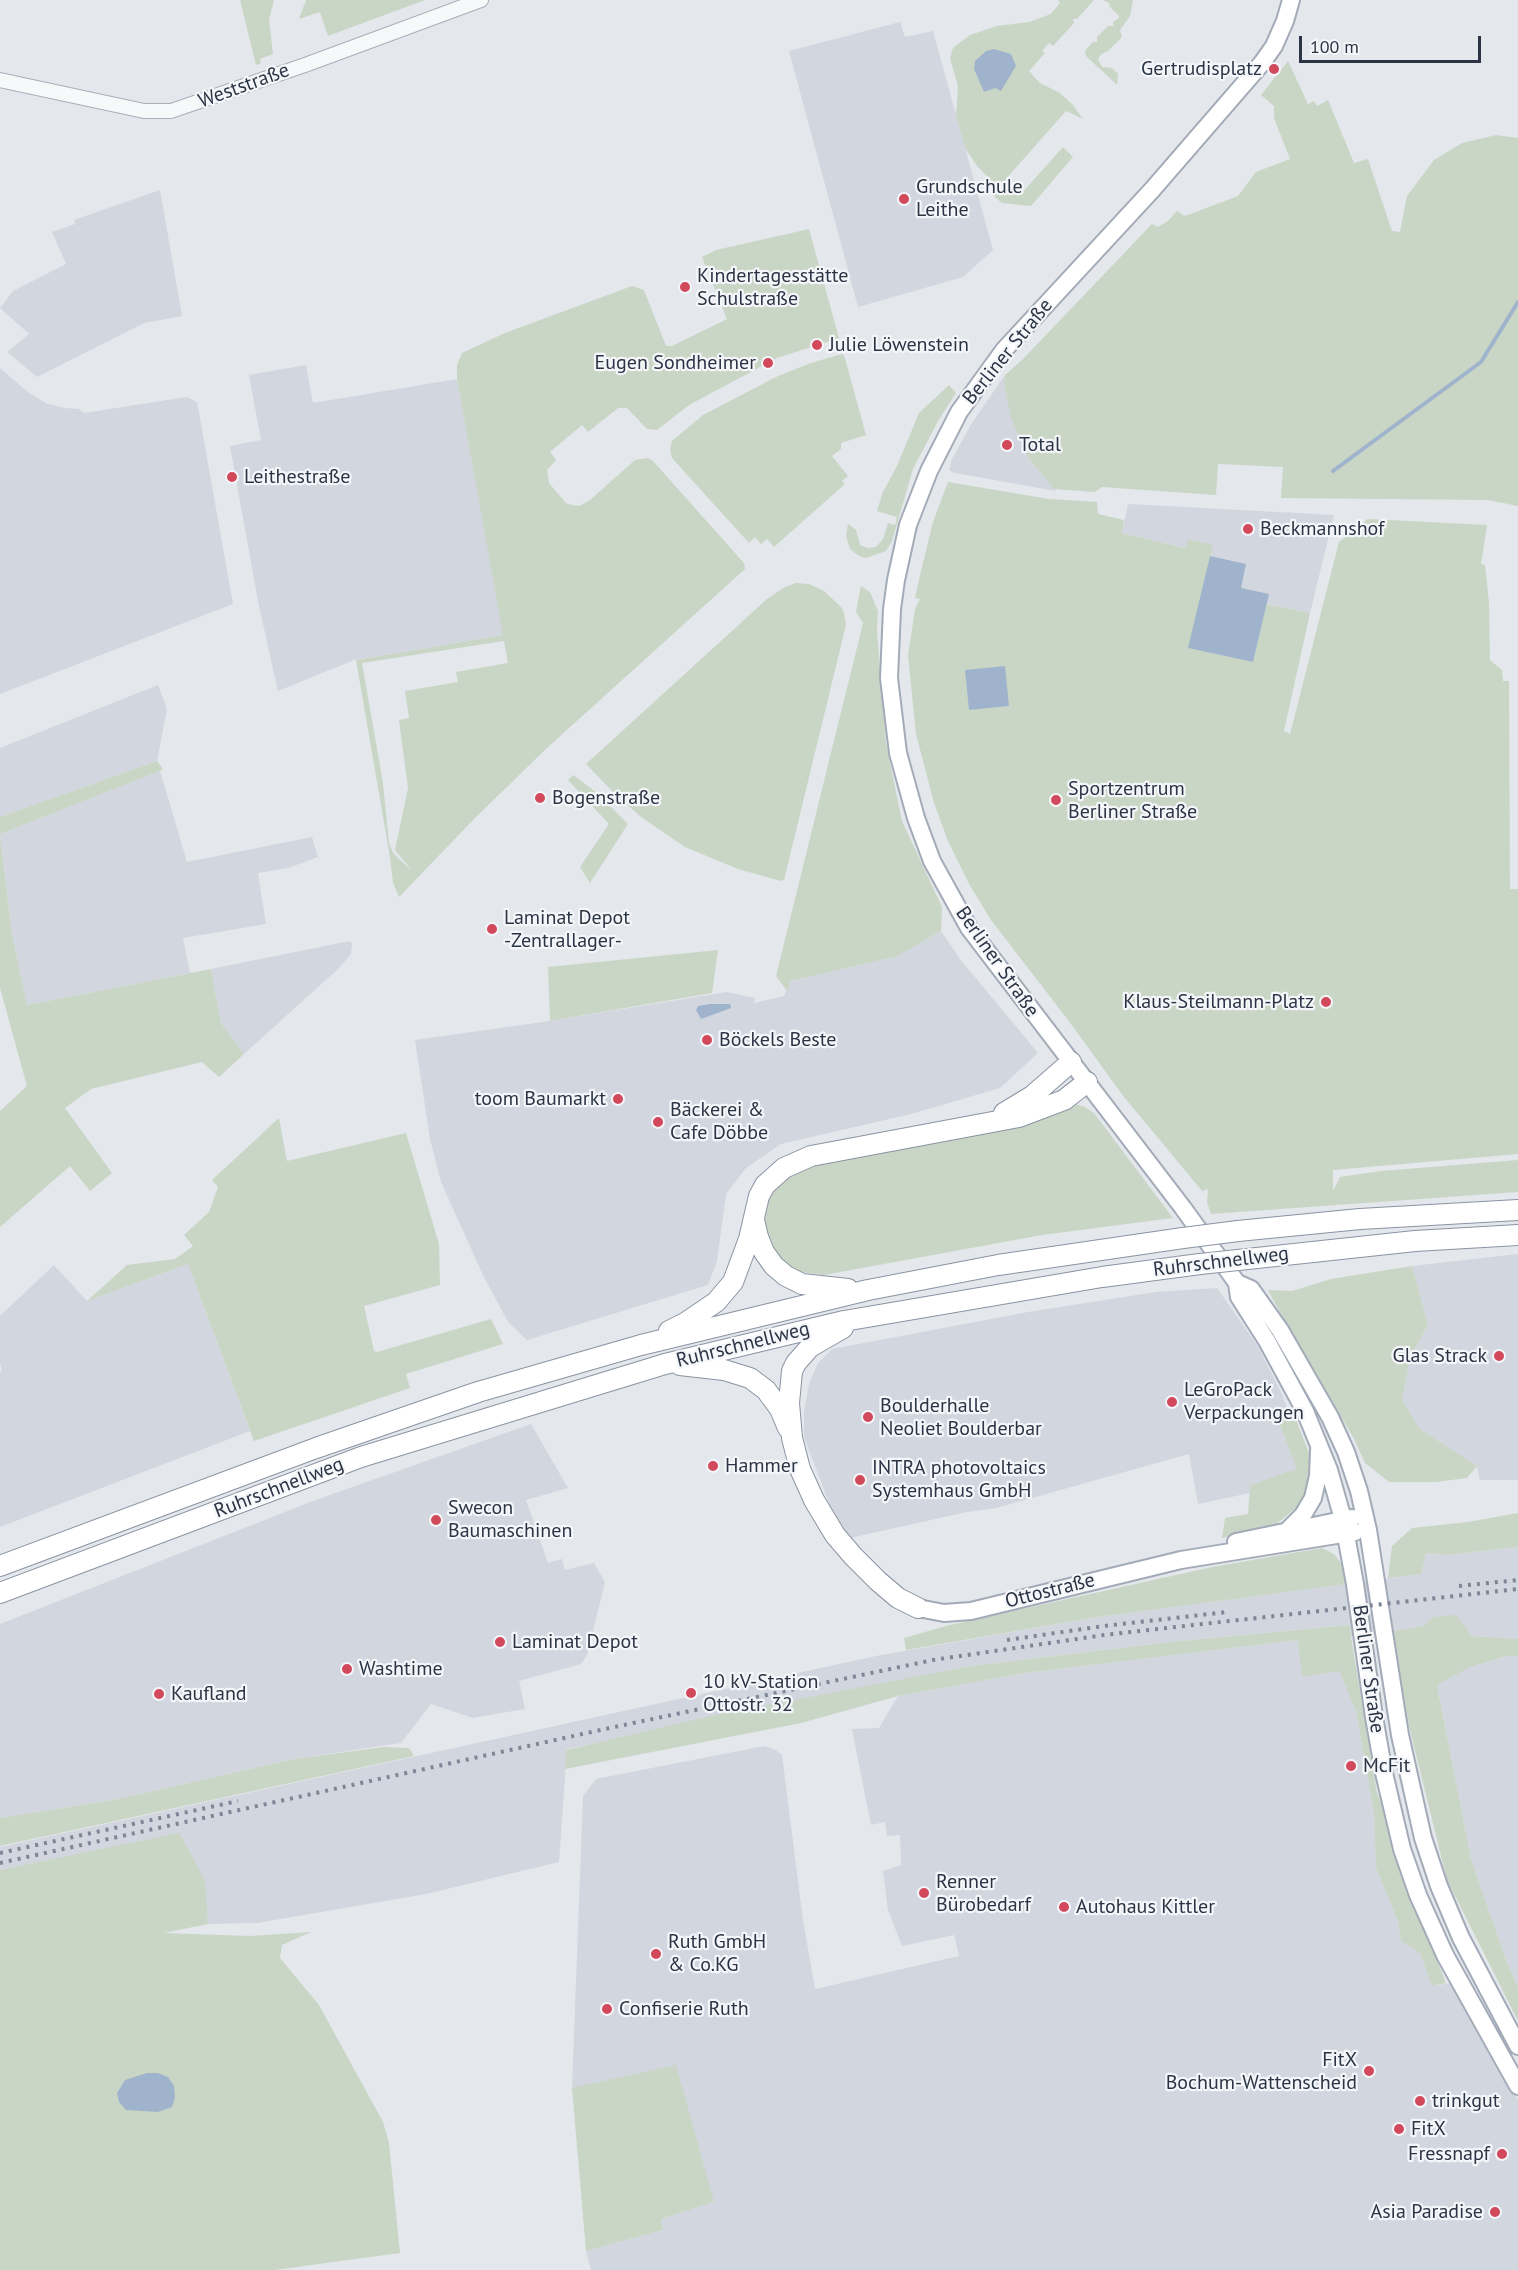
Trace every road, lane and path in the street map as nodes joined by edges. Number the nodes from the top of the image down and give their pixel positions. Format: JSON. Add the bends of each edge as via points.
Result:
{"nodes":[{"id":1,"x":481,"y":0,"type":"edge"},
{"id":2,"x":1291,"y":0,"type":"edge"},
{"id":3,"x":0,"y":80,"type":"edge"},
{"id":4,"x":1071,"y":1062,"type":"junction"},
{"id":5,"x":1087,"y":1082,"type":"junction"},
{"id":6,"x":983,"y":1124,"type":"junction"},
{"id":7,"x":1518,"y":1210,"type":"edge"},
{"id":8,"x":754,"y":1218,"type":"junction"},
{"id":9,"x":1518,"y":1235,"type":"edge"},
{"id":10,"x":1237,"y":1283,"type":"junction"},
{"id":11,"x":868,"y":1290,"type":"junction"},
{"id":12,"x":867,"y":1317,"type":"junction"},
{"id":13,"x":641,"y":1346,"type":"junction"},
{"id":14,"x":665,"y":1364,"type":"junction"},
{"id":15,"x":792,"y":1438,"type":"junction"},
{"id":16,"x":1318,"y":1442,"type":"junction"},
{"id":17,"x":1366,"y":1523,"type":"junction"},
{"id":18,"x":1345,"y":1526,"type":"junction"},
{"id":19,"x":1288,"y":1530,"type":"junction"},
{"id":20,"x":1181,"y":1560,"type":"junction"},
{"id":21,"x":0,"y":1566,"type":"edge"},
{"id":22,"x":0,"y":1593,"type":"edge"},
{"id":23,"x":918,"y":1608,"type":"joint"},
{"id":24,"x":1518,"y":2046,"type":"edge"},
{"id":25,"x":1518,"y":2086,"type":"edge"}],
"edges":[{"from":1,"to":3,"type":"street","name":"Weststraße","via":[[171,111],[144,111]]},
{"from":2,"to":4,"type":"main road","name":"Berliner Straße","via":[[1274,46],[1262,63],[988,369],[959,412],[933,462],[902,552],[892,609],[889,678],[898,753],[916,818],[932,861],[969,928]]},
{"from":4,"to":5,"type":"main road","name":"Berliner Straße"},
{"from":4,"to":6,"type":"highway","via":[[1032,1096]]},
{"from":5,"to":6,"type":"highway","via":[[1064,1100],[1019,1117]]},
{"from":5,"to":10,"type":"main road","name":"Berliner Straße"},
{"from":6,"to":8,"type":"highway","via":[[794,1162],[765,1185]]},
{"from":7,"to":11,"type":"highway","name":"Ruhrschnellweg","bridge":true,"via":[[1238,1231],[998,1265]]},
{"from":8,"to":11,"type":"highway","via":[[764,1252],[786,1276],[802,1284]]},
{"from":8,"to":13,"type":"highway","via":[[734,1282],[716,1302]]},
{"from":9,"to":12,"type":"highway","name":"Ruhrschnellweg","bridge":true,"via":[[1415,1241],[1200,1264]]},
{"from":10,"to":16,"type":"main road","name":"Berliner Straße","via":[[1239,1297],[1291,1383]]},
{"from":10,"to":17,"type":"main road","name":"Berliner Straße","via":[[1251,1289],[1319,1398],[1346,1452]]},
{"from":11,"to":13,"type":"highway","name":"Ruhrschnellweg"},
{"from":12,"to":14,"type":"highway","name":"Ruhrschnellweg"},
{"from":12,"to":15,"type":"highway","via":[[810,1347],[796,1363],[790,1381]]},
{"from":13,"to":21,"type":"highway","name":"Ruhrschnellweg","via":[[315,1448]]},
{"from":14,"to":15,"type":"highway","via":[[724,1370],[750,1378],[766,1390],[780,1409]]},
{"from":14,"to":22,"type":"highway","name":"Ruhrschnellweg","via":[[361,1457]]},
{"from":15,"to":23,"type":"highway","via":[[800,1469],[835,1535],[878,1581]]},
{"from":16,"to":18,"type":"main road","name":"Berliner Straße"},
{"from":16,"to":19,"type":"main road","via":[[1318,1476],[1313,1498]]},
{"from":17,"to":18,"type":"main road","name":"Ottostraße"},
{"from":17,"to":24,"type":"main road","name":"Berliner Straße","via":[[1400,1736],[1423,1838],[1461,1938]]},
{"from":18,"to":19,"type":"main road","name":"Ottostraße"},
{"from":18,"to":20,"type":"main road","name":"Ottostraße"},
{"from":18,"to":25,"type":"main road","name":"Berliner Straße","via":[[1376,1729],[1402,1849],[1445,1955]]},
{"from":19,"to":20,"type":"main road","name":"Ottostraße"},
{"from":20,"to":23,"type":"main road","name":"Ottostraße","via":[[971,1611],[944,1613]]}]}
